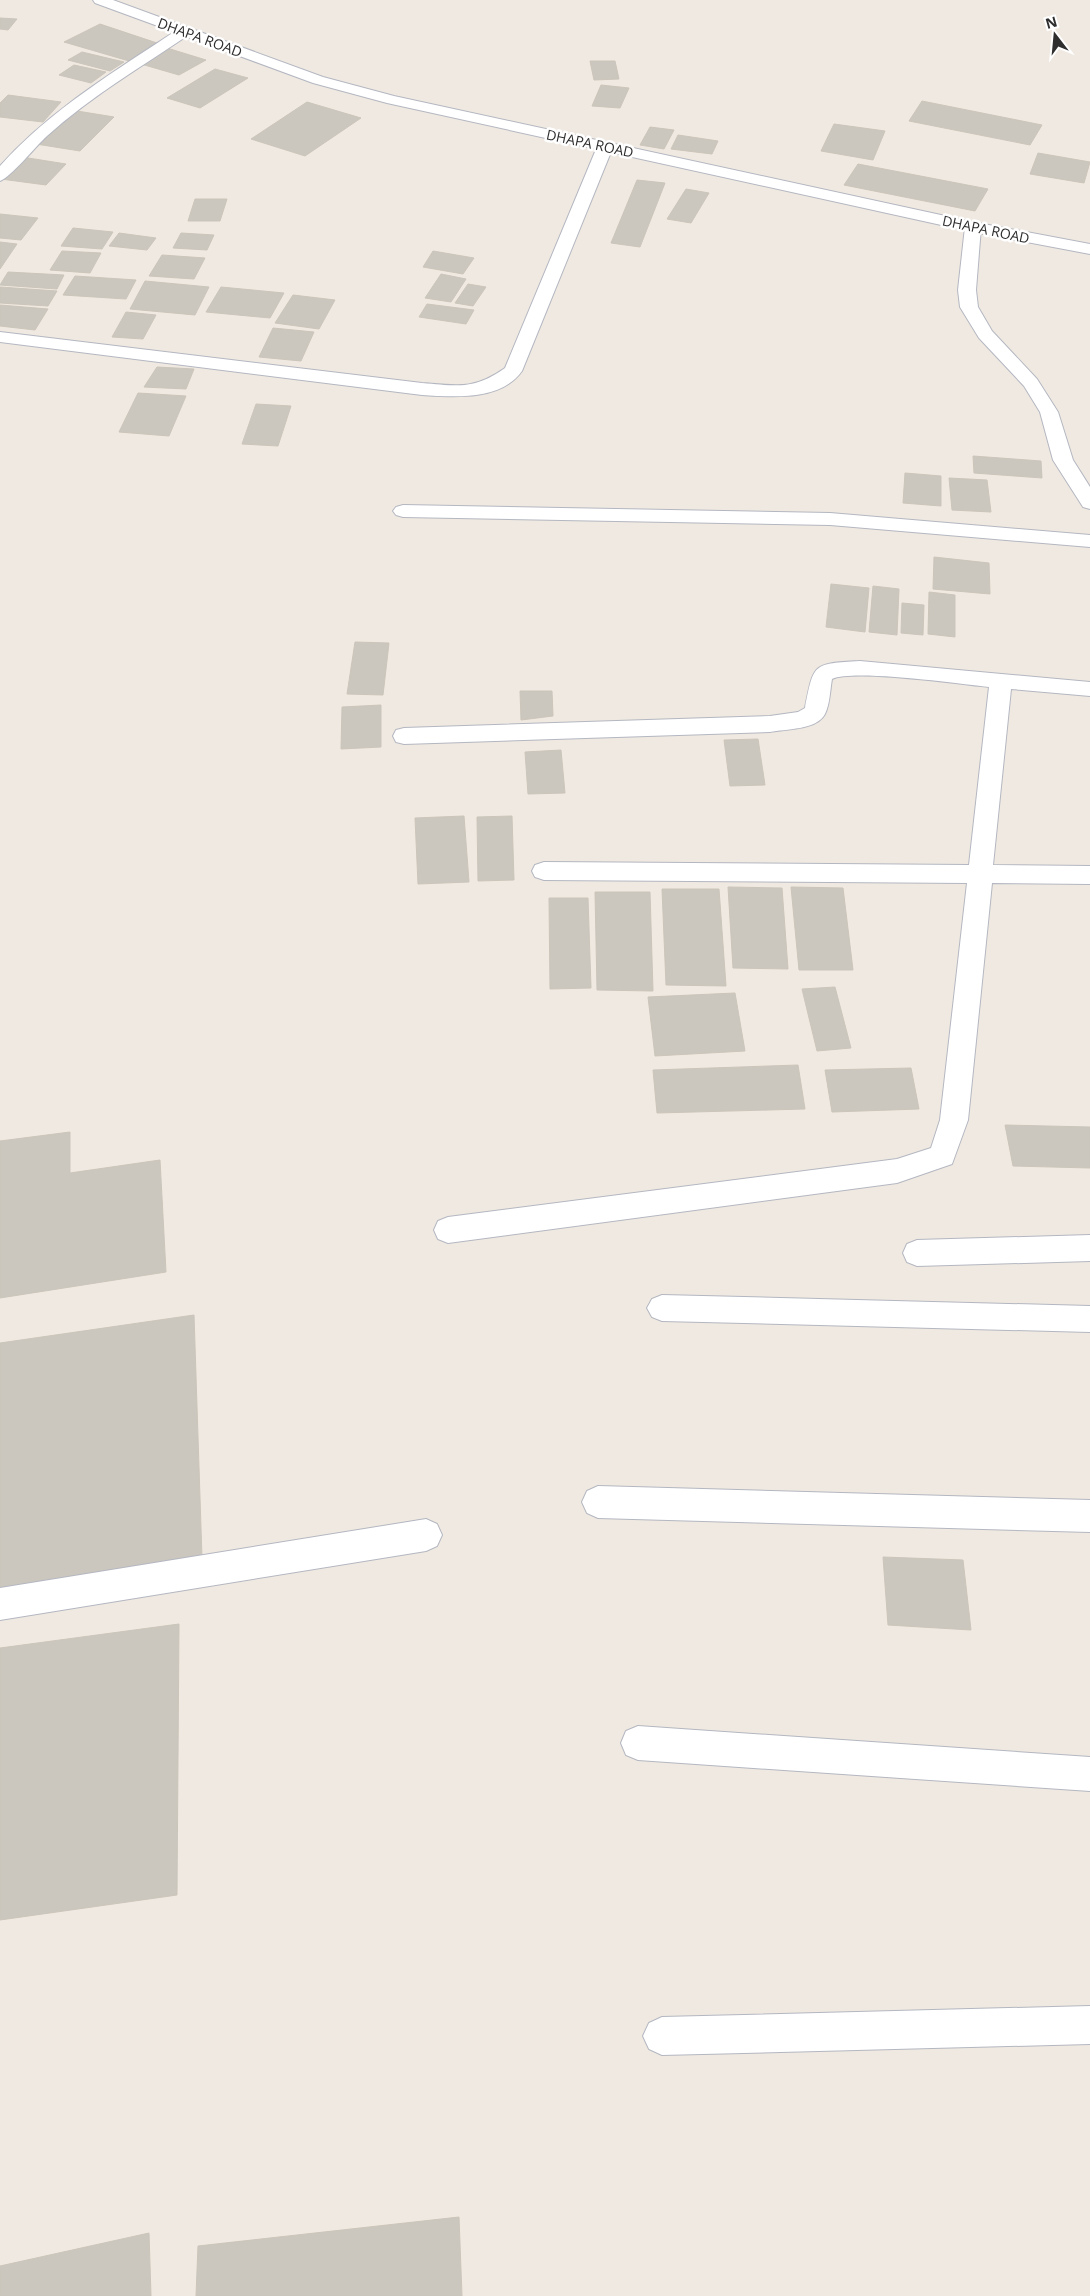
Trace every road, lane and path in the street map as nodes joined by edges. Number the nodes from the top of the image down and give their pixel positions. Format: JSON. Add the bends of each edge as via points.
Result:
{"nodes":[{"id":1,"x":100,"y":0,"type":"edge"},
{"id":2,"x":185,"y":31,"type":"junction"},
{"id":3,"x":605,"y":147,"type":"junction"},
{"id":4,"x":0,"y":176,"type":"edge"},
{"id":5,"x":973,"y":227,"type":"junction"},
{"id":6,"x":1090,"y":249,"type":"edge"},
{"id":7,"x":0,"y":337,"type":"edge"},
{"id":8,"x":1090,"y":504,"type":"edge"},
{"id":9,"x":403,"y":511,"type":"dead end"},
{"id":10,"x":1090,"y":541,"type":"edge"},
{"id":11,"x":1001,"y":681,"type":"junction"},
{"id":12,"x":1090,"y":689,"type":"edge"},
{"id":13,"x":404,"y":736,"type":"dead end"},
{"id":14,"x":544,"y":871,"type":"dead end"},
{"id":15,"x":981,"y":874,"type":"junction"},
{"id":16,"x":1090,"y":875,"type":"edge"},
{"id":17,"x":448,"y":1230,"type":"dead end"},
{"id":18,"x":1090,"y":1248,"type":"edge"},
{"id":19,"x":917,"y":1253,"type":"dead end"},
{"id":20,"x":662,"y":1308,"type":"dead end"},
{"id":21,"x":1090,"y":1319,"type":"edge"},
{"id":22,"x":598,"y":1502,"type":"dead end"},
{"id":23,"x":1090,"y":1516,"type":"edge"},
{"id":24,"x":426,"y":1535,"type":"dead end"},
{"id":25,"x":0,"y":1604,"type":"edge"},
{"id":26,"x":638,"y":1743,"type":"dead end"},
{"id":27,"x":1090,"y":1774,"type":"edge"},
{"id":28,"x":1090,"y":2025,"type":"edge"},
{"id":29,"x":662,"y":2036,"type":"dead end"}],
"edges":[{"from":1,"to":2,"type":"street","name":"DHAPA ROAD"},
{"from":2,"to":3,"type":"street","name":"DHAPA ROAD","via":[[318,80],[392,100]]},
{"from":2,"to":4,"type":"street","via":[[48,125]]},
{"from":3,"to":5,"type":"street","name":"DHAPA ROAD"},
{"from":3,"to":7,"type":"street","via":[[513,371],[493,385],[461,392],[422,389]]},
{"from":5,"to":6,"type":"street","name":"DHAPA ROAD"},
{"from":5,"to":8,"type":"street","via":[[967,290],[969,307],[985,334],[1032,383],[1049,412],[1063,460]]},
{"from":9,"to":10,"type":"street","via":[[830,519]]},
{"from":11,"to":12,"type":"street"},
{"from":11,"to":13,"type":"street","via":[[860,668],[833,670],[822,675],[815,712],[804,719],[770,724]]},
{"from":11,"to":15,"type":"street"},
{"from":14,"to":15,"type":"street"},
{"from":15,"to":16,"type":"street"},
{"from":15,"to":17,"type":"street","via":[[954,1120],[942,1156],[897,1171]]},
{"from":18,"to":19,"type":"street"},
{"from":20,"to":21,"type":"street"},
{"from":22,"to":23,"type":"street"},
{"from":24,"to":25,"type":"street"},
{"from":26,"to":27,"type":"street"},
{"from":28,"to":29,"type":"street"}]}
